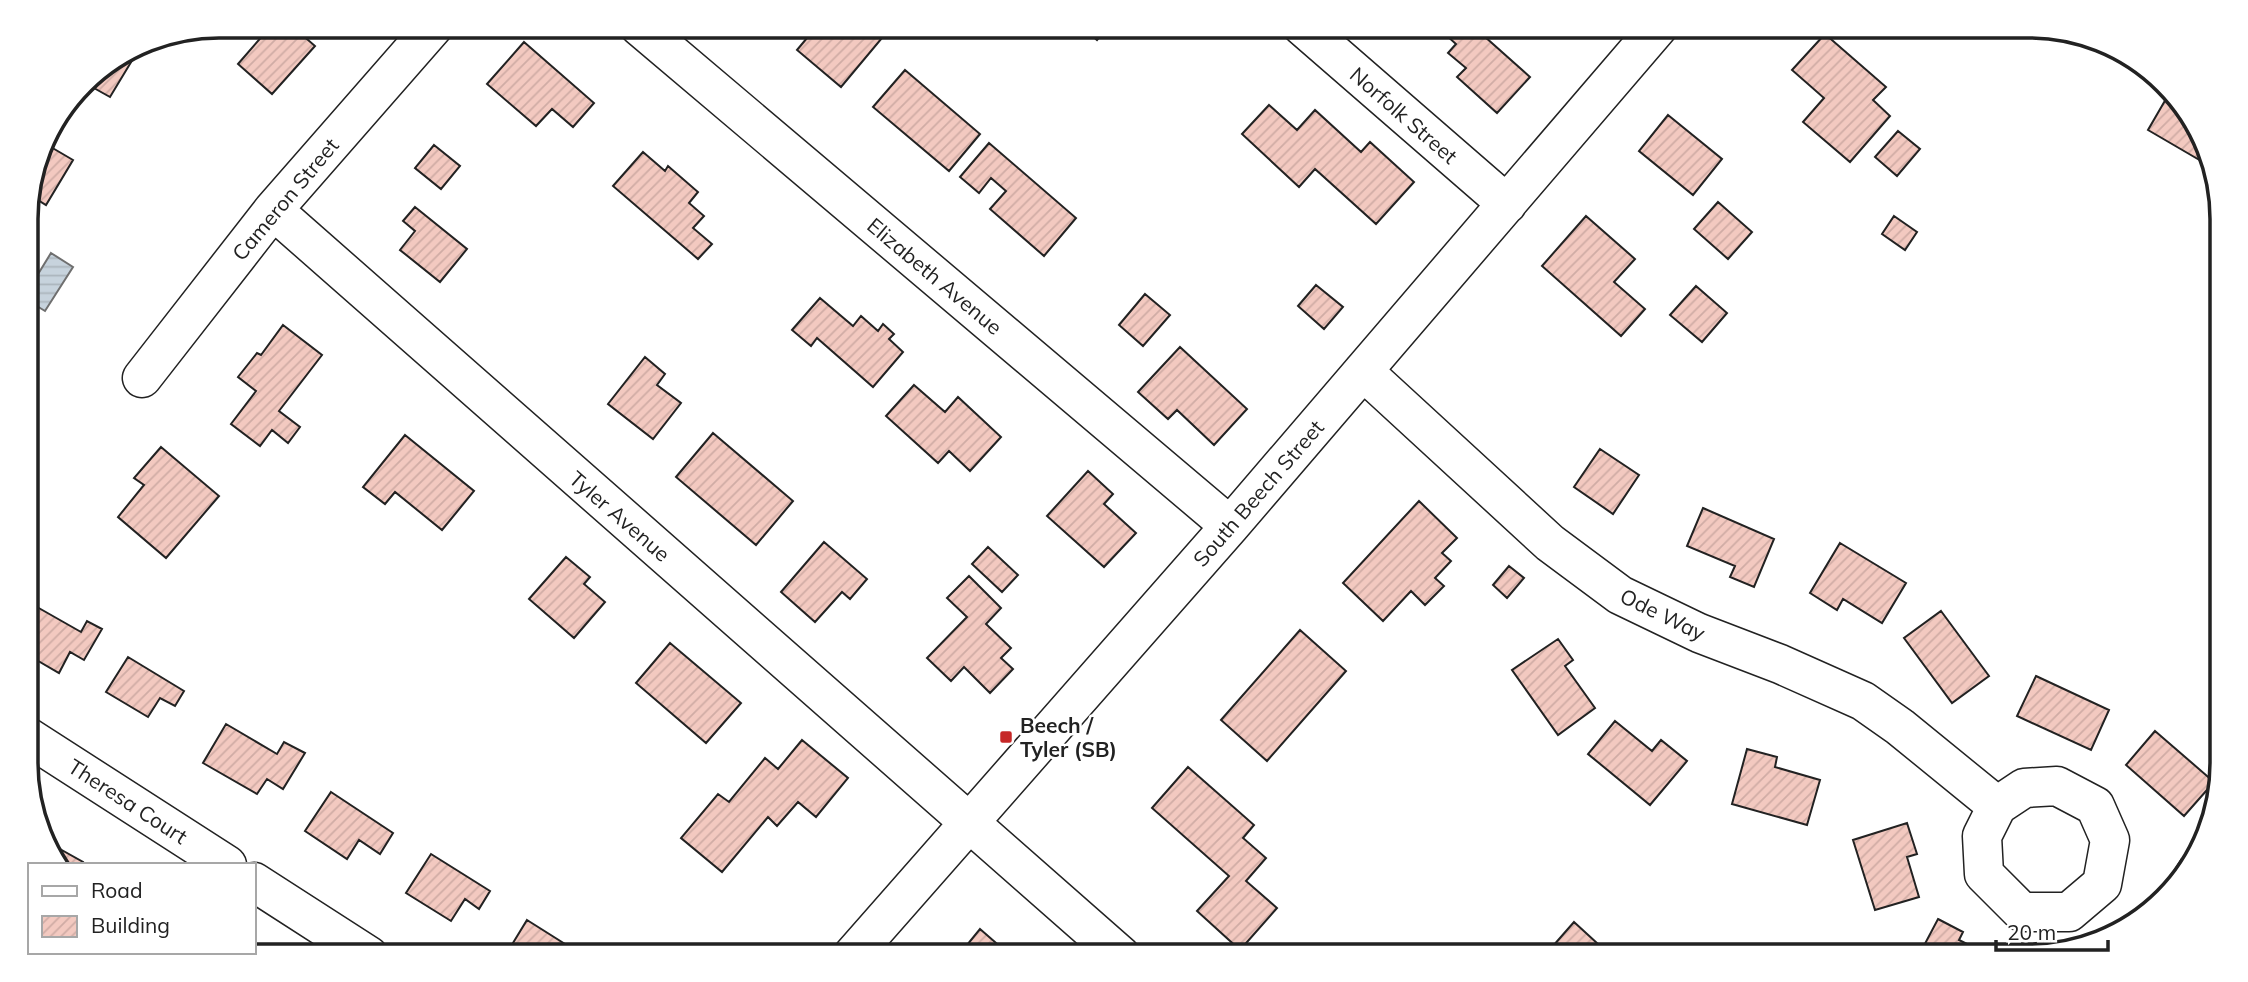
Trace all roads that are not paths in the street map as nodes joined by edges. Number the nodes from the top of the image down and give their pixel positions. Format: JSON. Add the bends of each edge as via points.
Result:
{"nodes":[{"id":1,"x":1316,"y":38,"type":"edge"},
{"id":2,"x":1649,"y":38,"type":"edge"},
{"id":3,"x":423,"y":39,"type":"edge"},
{"id":4,"x":654,"y":39,"type":"edge"},
{"id":5,"x":1507,"y":204,"type":"junction"},
{"id":6,"x":273,"y":210,"type":"junction"},
{"id":7,"x":1363,"y":371,"type":"junction"},
{"id":8,"x":142,"y":378,"type":"dead end"},
{"id":9,"x":1230,"y":526,"type":"junction"},
{"id":10,"x":38,"y":743,"type":"edge"},
{"id":11,"x":1997,"y":806,"type":"dead end"},
{"id":12,"x":968,"y":823,"type":"junction"},
{"id":13,"x":224,"y":863,"type":"edge"},
{"id":14,"x":256,"y":883,"type":"edge"},
{"id":15,"x":350,"y":944,"type":"edge"},
{"id":16,"x":863,"y":944,"type":"edge"},
{"id":17,"x":1107,"y":944,"type":"edge"}],
"edges":[{"from":1,"to":5,"type":"street","name":"Norfolk Street"},
{"from":2,"to":5,"type":"street","name":"South Beech Street"},
{"from":3,"to":6,"type":"street","name":"Cameron Street"},
{"from":4,"to":9,"type":"street","name":"Elizabeth Avenue"},
{"from":5,"to":7,"type":"street","name":"South Beech Street"},
{"from":6,"to":8,"type":"street","name":"Cameron Street"},
{"from":6,"to":12,"type":"street","name":"Tyler Avenue"},
{"from":7,"to":9,"type":"street","name":"South Beech Street"},
{"from":7,"to":11,"type":"street","name":"Ode Way","via":[[1550,543],[1620,595],[1863,701]]},
{"from":9,"to":12,"type":"street","name":"South Beech Street"},
{"from":10,"to":13,"type":"street","name":"Theresa Court"},
{"from":12,"to":16,"type":"street","name":"South Beech Street"},
{"from":12,"to":17,"type":"street","name":"Tyler Avenue"},
{"from":14,"to":15,"type":"street"}]}
